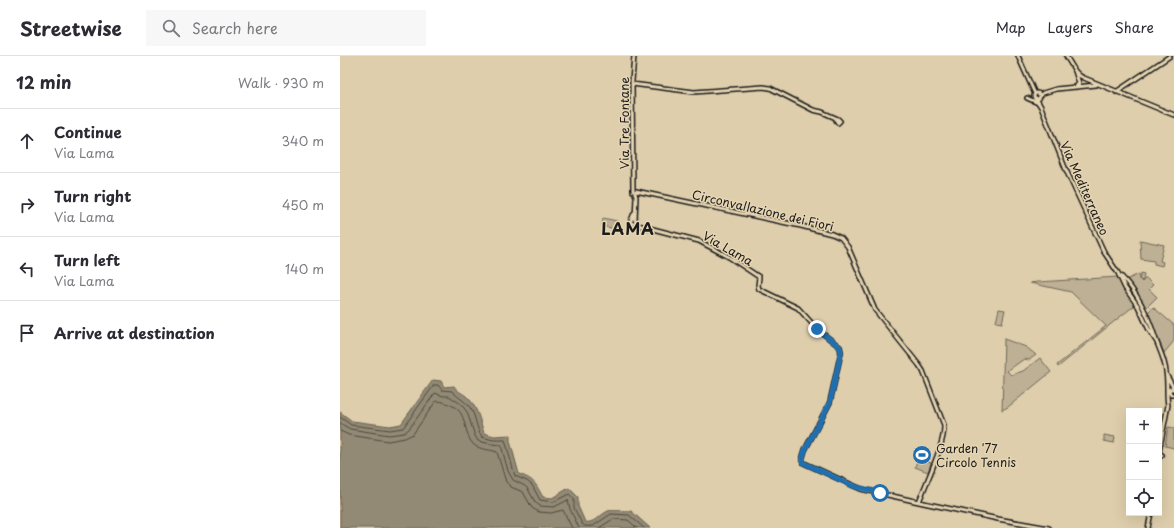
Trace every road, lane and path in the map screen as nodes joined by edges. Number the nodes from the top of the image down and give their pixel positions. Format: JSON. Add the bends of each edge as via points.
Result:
{"nodes":[{"id":1,"x":634,"y":56,"type":"edge"},
{"id":2,"x":1018,"y":56,"type":"edge"},
{"id":3,"x":1066,"y":56,"type":"edge"},
{"id":4,"x":1170,"y":56,"type":"edge"},
{"id":5,"x":1075,"y":71,"type":"junction"},
{"id":6,"x":632,"y":84,"type":"junction"},
{"id":7,"x":1100,"y":85,"type":"junction"},
{"id":8,"x":1076,"y":87,"type":"junction"},
{"id":9,"x":1116,"y":92,"type":"junction"},
{"id":10,"x":1038,"y":97,"type":"junction"},
{"id":11,"x":1027,"y":98,"type":"dead end"},
{"id":12,"x":1040,"y":105,"type":"junction"},
{"id":13,"x":1174,"y":114,"type":"edge"},
{"id":14,"x":836,"y":119,"type":"dead end"},
{"id":15,"x":635,"y":192,"type":"junction"},
{"id":16,"x":634,"y":214,"type":"junction"},
{"id":17,"x":640,"y":226,"type":"junction"},
{"id":18,"x":1129,"y":289,"type":"junction"},
{"id":19,"x":1152,"y":325,"type":"junction"},
{"id":20,"x":1147,"y":327,"type":"junction"},
{"id":21,"x":1156,"y":341,"type":"junction"},
{"id":22,"x":1167,"y":374,"type":"junction"},
{"id":23,"x":1174,"y":389,"type":"edge"},
{"id":24,"x":1171,"y":393,"type":"edge"},
{"id":25,"x":1168,"y":405,"type":"junction"},
{"id":26,"x":1162,"y":444,"type":"edge"},
{"id":27,"x":919,"y":502,"type":"junction"},
{"id":28,"x":1151,"y":516,"type":"edge"},
{"id":29,"x":1149,"y":527,"type":"edge"},
{"id":30,"x":1049,"y":528,"type":"edge"}],
"edges":[{"from":1,"to":6,"type":"street","name":"Via Tre Fontane"},
{"from":2,"to":10,"type":"street","name":"Via Mediterraneo","via":[[1034,96]]},
{"from":3,"to":5,"type":"street"},
{"from":4,"to":9,"type":"street"},
{"from":5,"to":7,"type":"street"},
{"from":5,"to":8,"type":"street","via":[[1078,80]]},
{"from":6,"to":14,"type":"street","via":[[694,92],[770,88]]},
{"from":6,"to":15,"type":"street","name":"Via Tre Fontane"},
{"from":7,"to":8,"type":"street"},
{"from":7,"to":9,"type":"street"},
{"from":8,"to":10,"type":"street","via":[[1056,88]]},
{"from":9,"to":13,"type":"street"},
{"from":10,"to":12,"type":"street","name":"Via Mediterraneo"},
{"from":11,"to":12,"type":"street"},
{"from":12,"to":18,"type":"street","name":"Via Mediterraneo","via":[[1066,170],[1104,252]]},
{"from":15,"to":16,"type":"street","name":"Via Tre Fontane"},
{"from":15,"to":27,"type":"street","name":"Circonvallazione dei Fiori","via":[[811,228],[835,235],[844,241],[875,310],[923,371],[944,425],[941,442]]},
{"from":16,"to":17,"type":"street","via":[[636,223]]},
{"from":16,"to":17,"type":"street","via":[[630,223]]},
{"from":17,"to":27,"type":"street","name":"Via Lama","via":[[693,239],[729,257],[759,277],[759,289],[798,308],[817,329],[840,347],[830,402],[802,460],[861,488]]},
{"from":18,"to":19,"type":"street","via":[[1141,303]]},
{"from":18,"to":20,"type":"street"},
{"from":19,"to":20,"type":"street","via":[[1150,328]]},
{"from":19,"to":21,"type":"street"},
{"from":20,"to":21,"type":"street"},
{"from":21,"to":22,"type":"street","via":[[1164,358]]},
{"from":22,"to":23,"type":"street"},
{"from":22,"to":24,"type":"street"},
{"from":22,"to":25,"type":"street"},
{"from":23,"to":24,"type":"street","via":[[1172,388]]},
{"from":24,"to":25,"type":"street"},
{"from":25,"to":26,"type":"street"},
{"from":27,"to":30,"type":"street"},
{"from":28,"to":29,"type":"street"}]}
